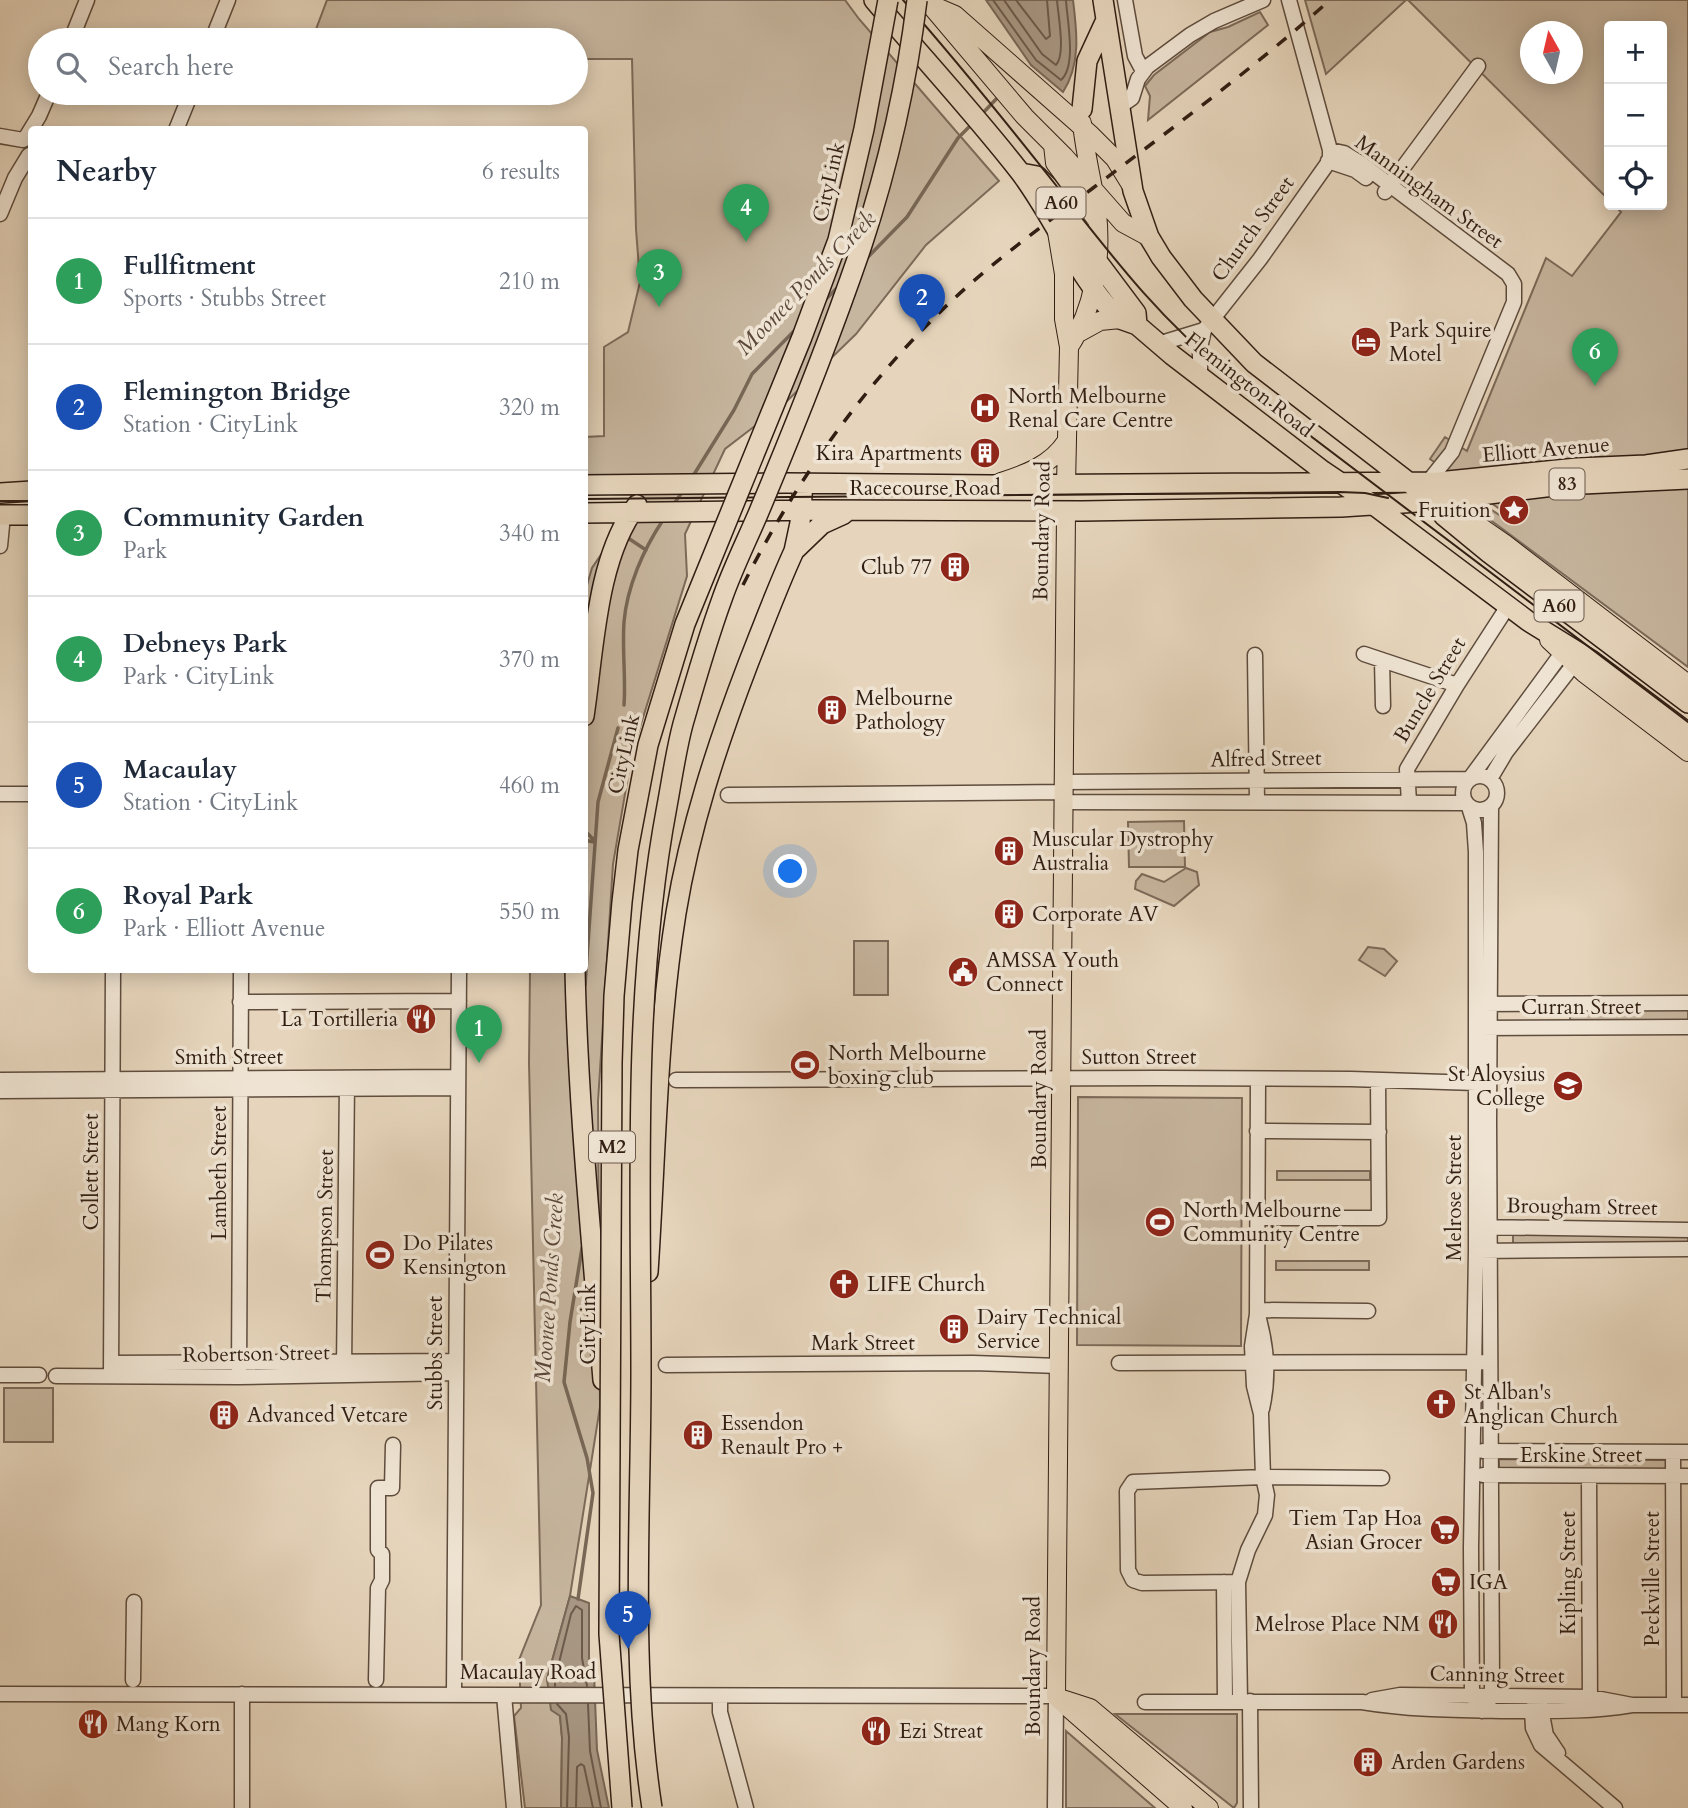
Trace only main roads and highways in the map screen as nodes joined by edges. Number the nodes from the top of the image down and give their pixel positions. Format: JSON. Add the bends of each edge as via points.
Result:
{"nodes":[{"id":1,"x":874,"y":0,"type":"edge"},
{"id":2,"x":888,"y":0,"type":"edge"},
{"id":3,"x":1103,"y":0,"type":"edge"},
{"id":4,"x":924,"y":1,"type":"edge"},
{"id":5,"x":1106,"y":20,"type":"junction"},
{"id":6,"x":1082,"y":119,"type":"junction"},
{"id":7,"x":1053,"y":145,"type":"junction"},
{"id":8,"x":1020,"y":173,"type":"junction"},
{"id":9,"x":1132,"y":185,"type":"junction"},
{"id":10,"x":1092,"y":189,"type":"junction"},
{"id":11,"x":1097,"y":220,"type":"junction"},
{"id":12,"x":1055,"y":227,"type":"junction"},
{"id":13,"x":1149,"y":237,"type":"junction"},
{"id":14,"x":1093,"y":256,"type":"junction"},
{"id":15,"x":1093,"y":288,"type":"junction"},
{"id":16,"x":1129,"y":322,"type":"junction"},
{"id":17,"x":1080,"y":332,"type":"junction"},
{"id":18,"x":1069,"y":348,"type":"junction"},
{"id":19,"x":1066,"y":442,"type":"junction"},
{"id":20,"x":1688,"y":459,"type":"edge"},
{"id":21,"x":1688,"y":479,"type":"edge"},
{"id":22,"x":1340,"y":482,"type":"junction"},
{"id":23,"x":1418,"y":482,"type":"junction"},
{"id":24,"x":803,"y":483,"type":"junction"},
{"id":25,"x":661,"y":484,"type":"junction"},
{"id":26,"x":588,"y":485,"type":"edge"},
{"id":27,"x":991,"y":485,"type":"junction"},
{"id":28,"x":1066,"y":485,"type":"junction"},
{"id":29,"x":28,"y":491,"type":"edge"},
{"id":30,"x":0,"y":493,"type":"edge"},
{"id":31,"x":1434,"y":502,"type":"junction"},
{"id":32,"x":1375,"y":506,"type":"junction"},
{"id":33,"x":1066,"y":510,"type":"junction"},
{"id":34,"x":801,"y":511,"type":"junction"},
{"id":35,"x":855,"y":511,"type":"junction"},
{"id":36,"x":635,"y":512,"type":"junction"},
{"id":37,"x":588,"y":513,"type":"edge"},
{"id":38,"x":1,"y":515,"type":"edge"},
{"id":39,"x":28,"y":515,"type":"edge"},
{"id":40,"x":588,"y":515,"type":"edge"},
{"id":41,"x":610,"y":541,"type":"junction"},
{"id":42,"x":792,"y":555,"type":"junction"},
{"id":43,"x":1528,"y":621,"type":"junction"},
{"id":44,"x":1688,"y":684,"type":"edge"},
{"id":45,"x":588,"y":690,"type":"edge"},
{"id":46,"x":1688,"y":703,"type":"edge"},
{"id":47,"x":1688,"y":733,"type":"edge"},
{"id":48,"x":1688,"y":752,"type":"edge"},
{"id":49,"x":575,"y":973,"type":"edge"},
{"id":50,"x":641,"y":1377,"type":"junction"},
{"id":51,"x":610,"y":1472,"type":"junction"},
{"id":52,"x":1056,"y":1697,"type":"junction"},
{"id":53,"x":622,"y":1808,"type":"edge"},
{"id":54,"x":652,"y":1808,"type":"edge"},
{"id":55,"x":1183,"y":1808,"type":"edge"},
{"id":56,"x":1209,"y":1808,"type":"edge"}],
"edges":[{"from":1,"to":8,"type":"highway","name":"Flemington Road","number":"A60"},
{"from":2,"to":51,"type":"highway","name":"CityLink","number":"M2","bridge":true,"via":[[838,240],[685,624],[635,805],[614,996]]},
{"from":3,"to":5,"type":"highway"},
{"from":4,"to":6,"type":"main road","via":[[955,15],[1044,94]]},
{"from":4,"to":7,"type":"main road","name":"Flemington Road","number":"A60"},
{"from":4,"to":50,"type":"highway","number":"M2","bridge":true,"via":[[862,244],[722,599],[681,729],[662,833],[643,1000]]},
{"from":5,"to":6,"type":"highway","via":[[1087,61]]},
{"from":5,"to":9,"type":"highway"},
{"from":6,"to":9,"type":"main road"},
{"from":6,"to":10,"type":"main road"},
{"from":7,"to":10,"type":"main road","name":"Flemington Road","number":"A60"},
{"from":7,"to":11,"type":"main road","via":[[1055,163]]},
{"from":8,"to":12,"type":"highway","name":"Flemington Road","number":"A60"},
{"from":8,"to":14,"type":"highway","number":"A60","via":[[1037,176],[1047,186],[1086,237]]},
{"from":9,"to":13,"type":"highway"},
{"from":10,"to":11,"type":"main road"},
{"from":10,"to":13,"type":"main road","name":"Flemington Road","number":"A60","via":[[1123,223]]},
{"from":11,"to":14,"type":"main road"},
{"from":12,"to":14,"type":"highway","number":"A60","via":[[1069,230]]},
{"from":12,"to":15,"type":"highway","name":"Flemington Road","number":"A60"},
{"from":12,"to":18,"type":"main road","name":"Boundary Road"},
{"from":13,"to":23,"type":"highway","name":"Flemington Road","number":"A60","via":[[1208,325],[1271,378]]},
{"from":14,"to":15,"type":"main road"},
{"from":14,"to":16,"type":"highway","number":"A60","via":[[1136,313]]},
{"from":15,"to":16,"type":"highway","name":"Flemington Road","number":"A60"},
{"from":15,"to":17,"type":"main road"},
{"from":16,"to":17,"type":"main road","via":[[1100,321]]},
{"from":16,"to":22,"type":"highway","name":"Flemington Road","number":"A60"},
{"from":17,"to":18,"type":"main road"},
{"from":18,"to":19,"type":"main road","name":"Boundary Road"},
{"from":19,"to":27,"type":"main road","via":[[1043,464]]},
{"from":19,"to":28,"type":"main road","name":"Boundary Road"},
{"from":20,"to":23,"type":"highway","name":"Elliott Avenue","number":"83"},
{"from":21,"to":31,"type":"highway","name":"Elliott Avenue","number":"83","via":[[1562,485]]},
{"from":22,"to":23,"type":"highway","name":"Racecourse Road","number":"83"},
{"from":22,"to":28,"type":"highway","name":"Racecourse Road","number":"83"},
{"from":22,"to":32,"type":"highway","name":"Flemington Road","number":"A60"},
{"from":23,"to":31,"type":"highway","name":"Flemington Road","number":"A60"},
{"from":24,"to":25,"type":"highway","name":"Racecourse Road","number":"83"},
{"from":24,"to":27,"type":"highway","name":"Racecourse Road","number":"83"},
{"from":24,"to":34,"type":"highway"},
{"from":25,"to":26,"type":"highway","name":"Racecourse Road","number":"83"},
{"from":25,"to":36,"type":"highway","via":[[648,492]]},
{"from":27,"to":28,"type":"highway","name":"Racecourse Road","number":"83"},
{"from":28,"to":33,"type":"highway","name":"Boundary Road"},
{"from":29,"to":30,"type":"highway"},
{"from":31,"to":32,"type":"highway","name":"Racecourse Road","number":"83"},
{"from":31,"to":44,"type":"main road","name":"Flemington Road","number":"A60","via":[[1459,512],[1494,537]]},
{"from":31,"to":46,"type":"highway","name":"Flemington Road","number":"A60","via":[[1489,553]]},
{"from":32,"to":33,"type":"highway","name":"Racecourse Road","number":"83"},
{"from":32,"to":43,"type":"highway","name":"Flemington Road","number":"A60"},
{"from":33,"to":35,"type":"highway","name":"Racecourse Road","number":"83"},
{"from":33,"to":52,"type":"main road","name":"Boundary Road"},
{"from":34,"to":35,"type":"highway","name":"Racecourse Road","number":"83"},
{"from":34,"to":36,"type":"highway","name":"Racecourse Road","number":"83"},
{"from":34,"to":42,"type":"highway"},
{"from":35,"to":42,"type":"highway","via":[[822,524]]},
{"from":36,"to":37,"type":"highway","name":"Racecourse Road","number":"83"},
{"from":36,"to":41,"type":"highway"},
{"from":38,"to":39,"type":"highway"},
{"from":40,"to":41,"type":"highway"},
{"from":41,"to":45,"type":"highway"},
{"from":42,"to":50,"type":"highway","bridge":true,"via":[[723,729],[676,911],[658,1074]]},
{"from":43,"to":47,"type":"highway","name":"Flemington Road","number":"A60","via":[[1587,657]]},
{"from":43,"to":48,"type":"main road","name":"Flemington Road","number":"A60"},
{"from":49,"to":51,"type":"highway","bridge":true},
{"from":50,"to":54,"type":"highway","number":"M2","bridge":true,"via":[[639,1619],[644,1743]]},
{"from":51,"to":53,"type":"highway","name":"CityLink","number":"M2","bridge":true,"via":[[609,1634]]},
{"from":52,"to":55,"type":"main road"},
{"from":52,"to":56,"type":"main road","name":"Macaulay Road","via":[[1093,1710]]}]}
